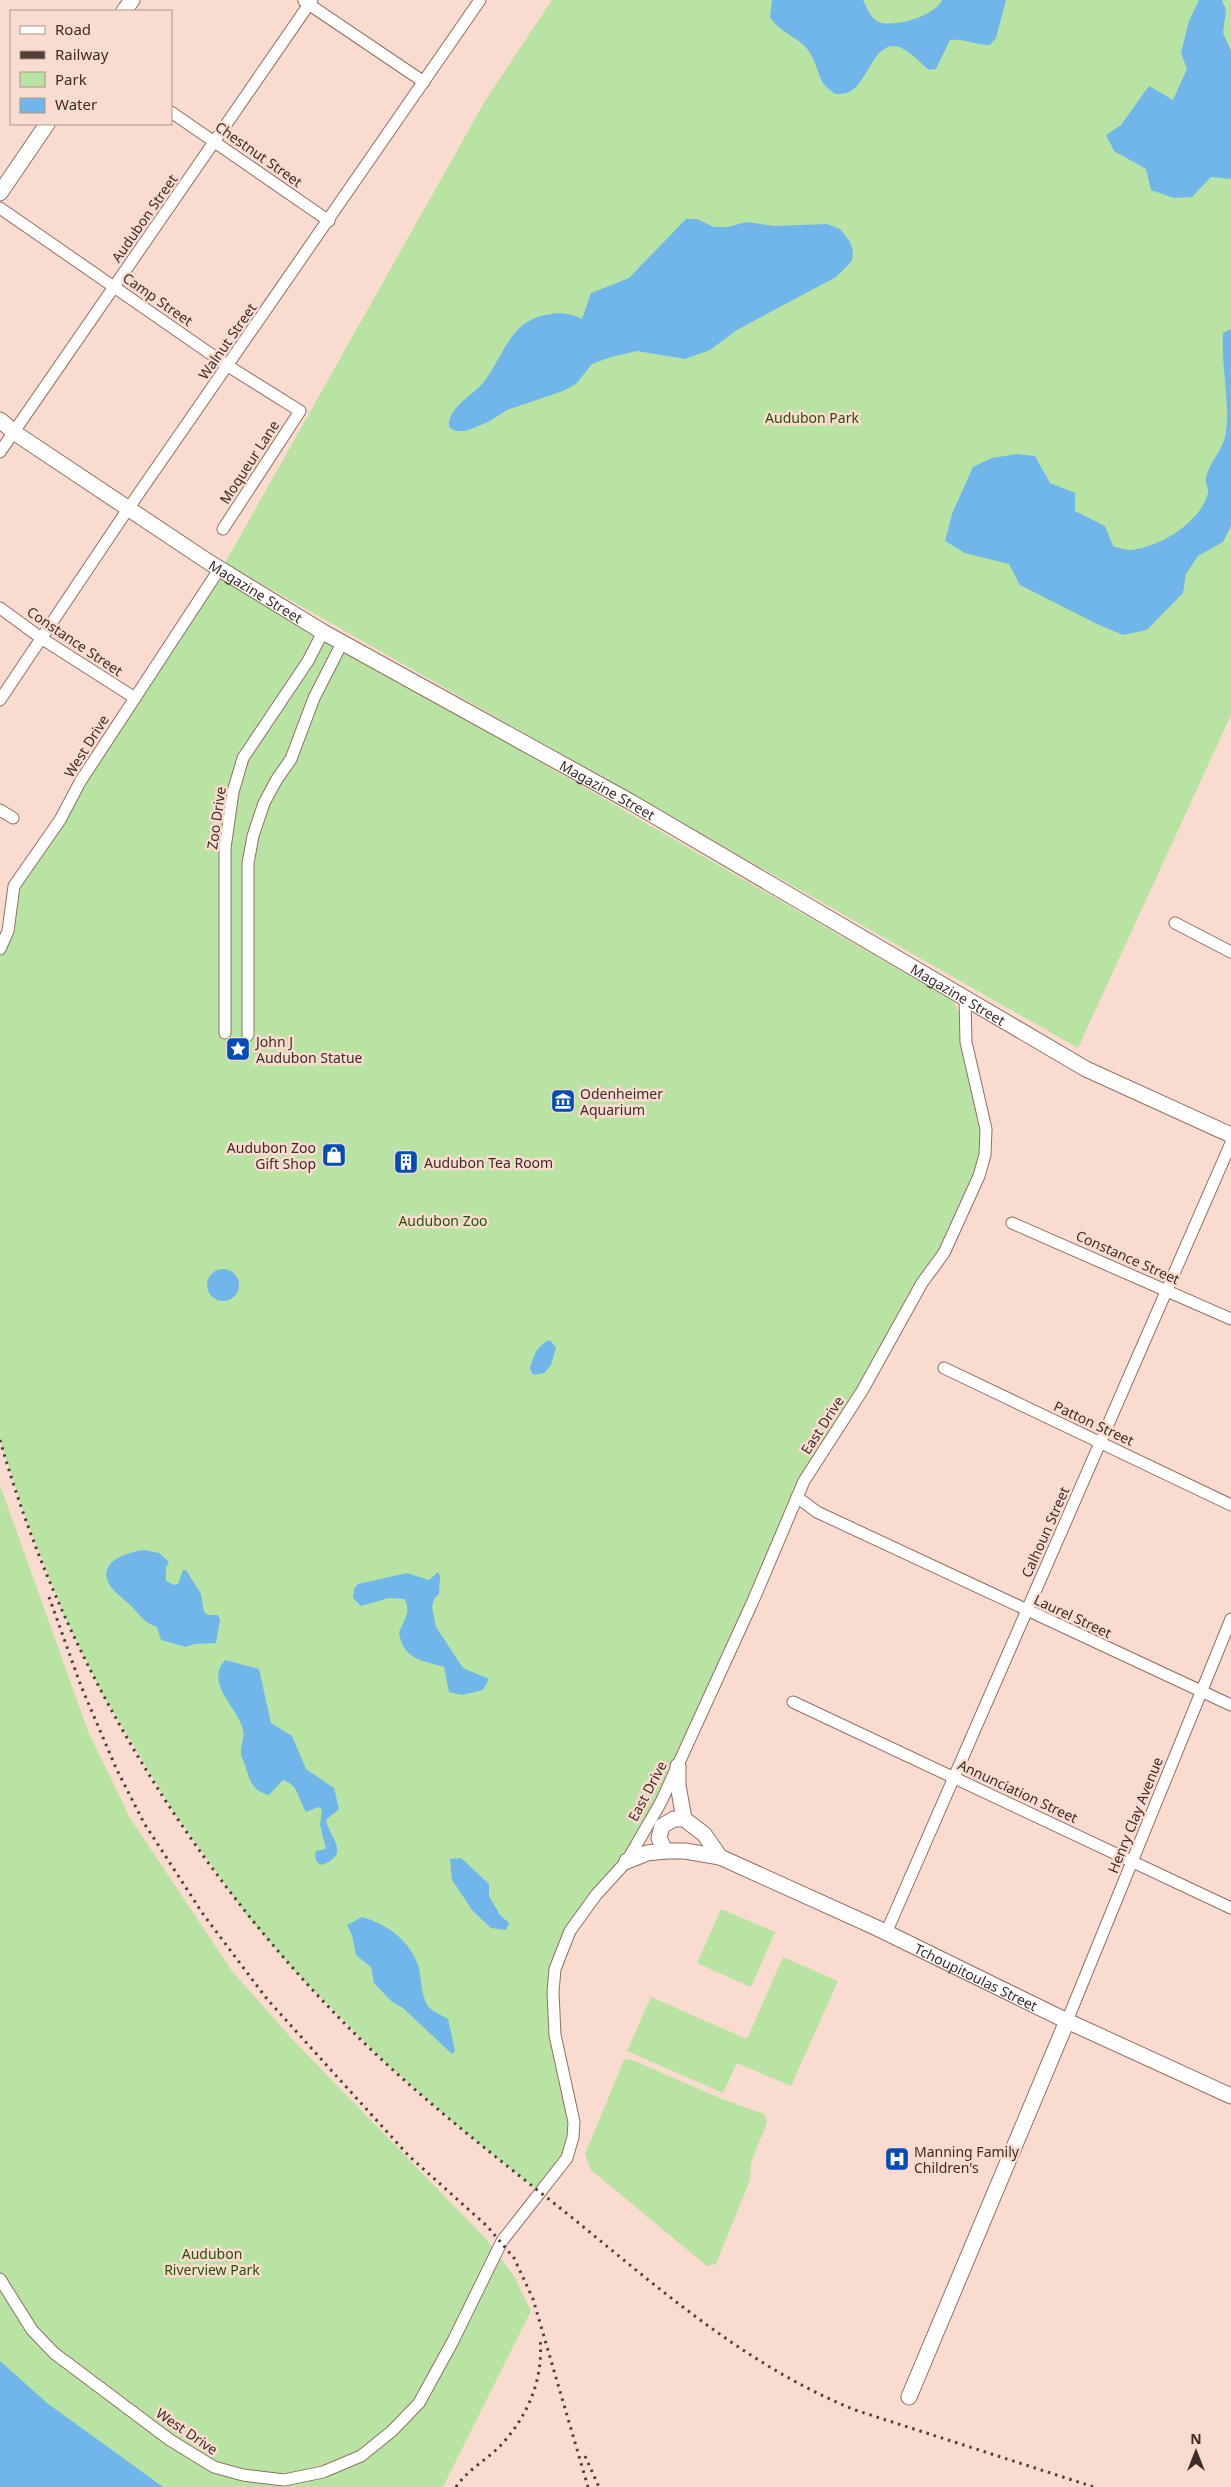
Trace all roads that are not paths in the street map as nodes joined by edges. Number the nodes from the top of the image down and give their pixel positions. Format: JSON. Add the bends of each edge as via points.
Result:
{"nodes":[{"id":1,"x":480,"y":0,"type":"edge"},
{"id":2,"x":308,"y":1,"type":"edge"},
{"id":3,"x":424,"y":82,"type":"junction"},
{"id":4,"x":172,"y":113,"type":"edge"},
{"id":5,"x":46,"y":125,"type":"edge"},
{"id":6,"x":215,"y":142,"type":"junction"},
{"id":7,"x":0,"y":193,"type":"edge"},
{"id":8,"x":0,"y":208,"type":"edge"},
{"id":9,"x":329,"y":220,"type":"junction"},
{"id":10,"x":114,"y":286,"type":"junction"},
{"id":11,"x":228,"y":366,"type":"junction"},
{"id":12,"x":300,"y":411,"type":"joint"},
{"id":13,"x":0,"y":420,"type":"edge"},
{"id":14,"x":15,"y":433,"type":"junction"},
{"id":15,"x":0,"y":452,"type":"edge"},
{"id":16,"x":128,"y":509,"type":"junction"},
{"id":17,"x":223,"y":529,"type":"dead end"},
{"id":18,"x":220,"y":568,"type":"junction"},
{"id":19,"x":0,"y":608,"type":"edge"},
{"id":20,"x":323,"y":632,"type":"junction"},
{"id":21,"x":41,"y":638,"type":"junction"},
{"id":22,"x":342,"y":643,"type":"junction"},
{"id":23,"x":134,"y":698,"type":"junction"},
{"id":24,"x":0,"y":700,"type":"edge"},
{"id":25,"x":0,"y":810,"type":"edge"},
{"id":26,"x":13,"y":818,"type":"dead end"},
{"id":27,"x":1175,"y":923,"type":"dead end"},
{"id":28,"x":0,"y":949,"type":"edge"},
{"id":29,"x":1231,"y":952,"type":"edge"},
{"id":30,"x":965,"y":999,"type":"junction"},
{"id":31,"x":225,"y":1033,"type":"dead end"},
{"id":32,"x":248,"y":1035,"type":"dead end"},
{"id":33,"x":1231,"y":1135,"type":"edge"},
{"id":34,"x":1231,"y":1144,"type":"edge"},
{"id":35,"x":1012,"y":1223,"type":"dead end"},
{"id":36,"x":1167,"y":1291,"type":"junction"},
{"id":37,"x":1231,"y":1319,"type":"edge"},
{"id":38,"x":944,"y":1368,"type":"dead end"},
{"id":39,"x":1101,"y":1442,"type":"junction"},
{"id":40,"x":797,"y":1497,"type":"junction"},
{"id":41,"x":1231,"y":1505,"type":"edge"},
{"id":42,"x":1027,"y":1611,"type":"junction"},
{"id":43,"x":1231,"y":1619,"type":"edge"},
{"id":44,"x":1201,"y":1692,"type":"junction"},
{"id":45,"x":793,"y":1702,"type":"dead end"},
{"id":46,"x":1231,"y":1705,"type":"edge"},
{"id":47,"x":678,"y":1766,"type":"junction"},
{"id":48,"x":954,"y":1778,"type":"junction"},
{"id":49,"x":684,"y":1819,"type":"junction"},
{"id":50,"x":665,"y":1851,"type":"junction"},
{"id":51,"x":720,"y":1857,"type":"junction"},
{"id":52,"x":627,"y":1861,"type":"junction"},
{"id":53,"x":1133,"y":1861,"type":"junction"},
{"id":54,"x":1231,"y":1908,"type":"edge"},
{"id":55,"x":886,"y":1933,"type":"junction"},
{"id":56,"x":1067,"y":2021,"type":"junction"},
{"id":57,"x":1231,"y":2096,"type":"edge"},
{"id":58,"x":540,"y":2192,"type":"joint"},
{"id":59,"x":0,"y":2279,"type":"edge"},
{"id":60,"x":909,"y":2397,"type":"dead end"}],
"edges":[{"from":1,"to":3,"type":"street","name":"Walnut Street"},
{"from":2,"to":3,"type":"street"},
{"from":2,"to":6,"type":"street","name":"Audubon Street"},
{"from":3,"to":9,"type":"street","name":"Walnut Street"},
{"from":4,"to":6,"type":"street","name":"Chestnut Street"},
{"from":5,"to":7,"type":"street"},
{"from":6,"to":9,"type":"street","name":"Chestnut Street"},
{"from":6,"to":10,"type":"street","name":"Audubon Street"},
{"from":8,"to":10,"type":"street","name":"Camp Street"},
{"from":9,"to":11,"type":"street","name":"Walnut Street"},
{"from":10,"to":11,"type":"street","name":"Camp Street"},
{"from":10,"to":14,"type":"street","name":"Audubon Street"},
{"from":11,"to":12,"type":"street","name":"Camp Street"},
{"from":11,"to":16,"type":"street","name":"Walnut Street"},
{"from":12,"to":17,"type":"street","name":"Moqueur Lane"},
{"from":13,"to":14,"type":"street","name":"Magazine Street"},
{"from":14,"to":15,"type":"street","name":"Audubon Street"},
{"from":14,"to":16,"type":"street","name":"Magazine Street"},
{"from":16,"to":18,"type":"street","name":"Magazine Street"},
{"from":16,"to":21,"type":"street","name":"Walnut Street"},
{"from":18,"to":20,"type":"street","name":"Magazine Street"},
{"from":18,"to":23,"type":"street","name":"West Drive"},
{"from":19,"to":21,"type":"street","name":"Constance Street"},
{"from":20,"to":22,"type":"street","name":"Magazine Street"},
{"from":20,"to":31,"type":"street","name":"Zoo Drive","via":[[308,661],[244,758],[233,792],[225,848]]},
{"from":21,"to":23,"type":"street","name":"Constance Street"},
{"from":21,"to":24,"type":"street","name":"Walnut Street"},
{"from":22,"to":30,"type":"street","name":"Magazine Street","via":[[630,801]]},
{"from":22,"to":32,"type":"street","via":[[314,698],[291,759],[264,804],[253,836],[248,863]]},
{"from":23,"to":28,"type":"street","name":"West Drive","via":[[80,782],[60,820],[14,886],[8,931]]},
{"from":25,"to":26,"type":"street"},
{"from":27,"to":29,"type":"street"},
{"from":30,"to":33,"type":"street","name":"Magazine Street","via":[[1086,1069]]},
{"from":30,"to":40,"type":"street","name":"East Drive","via":[[966,1042],[986,1129],[985,1155],[979,1176],[944,1253],[922,1283],[867,1383],[840,1422]]},
{"from":34,"to":36,"type":"street","name":"Calhoun Street"},
{"from":35,"to":36,"type":"street","name":"Constance Street"},
{"from":36,"to":37,"type":"street","name":"Constance Street"},
{"from":36,"to":39,"type":"street","name":"Calhoun Street"},
{"from":38,"to":39,"type":"street","name":"Patton Street"},
{"from":39,"to":41,"type":"street","name":"Patton Street"},
{"from":39,"to":42,"type":"street","name":"Calhoun Street"},
{"from":40,"to":42,"type":"street","name":"Laurel Street","via":[[817,1512]]},
{"from":40,"to":47,"type":"street","name":"East Drive"},
{"from":42,"to":44,"type":"street","name":"Laurel Street"},
{"from":42,"to":48,"type":"street","name":"Calhoun Street"},
{"from":43,"to":44,"type":"street","name":"Henry Clay Avenue"},
{"from":44,"to":46,"type":"street","name":"Laurel Street"},
{"from":44,"to":53,"type":"street","name":"Henry Clay Avenue"},
{"from":45,"to":48,"type":"street","name":"Annunciation Street"},
{"from":47,"to":49,"type":"street"},
{"from":47,"to":52,"type":"street","name":"East Drive"},
{"from":48,"to":53,"type":"street","name":"Annunciation Street"},
{"from":48,"to":55,"type":"street","name":"Calhoun Street"},
{"from":49,"to":50,"type":"street","via":[[674,1819],[662,1826],[659,1838]]},
{"from":49,"to":51,"type":"street","via":[[704,1834]]},
{"from":50,"to":51,"type":"street","name":"Tchoupitoulas Street"},
{"from":50,"to":52,"type":"street","name":"Tchoupitoulas Street","via":[[647,1853]]},
{"from":51,"to":55,"type":"street","name":"Tchoupitoulas Street"},
{"from":52,"to":58,"type":"street","name":"East Drive","via":[[596,1895],[570,1931],[555,1969],[555,2035],[572,2104],[573,2137],[567,2158]]},
{"from":53,"to":54,"type":"street","name":"Annunciation Street"},
{"from":53,"to":56,"type":"street","name":"Henry Clay Avenue"},
{"from":55,"to":56,"type":"street","name":"Tchoupitoulas Street"},
{"from":56,"to":57,"type":"street","name":"Tchoupitoulas Street"},
{"from":56,"to":60,"type":"street"},
{"from":58,"to":59,"type":"street","name":"West Drive","via":[[502,2242],[419,2402],[392,2431],[361,2456],[322,2472],[284,2480],[243,2475],[214,2467],[170,2440],[54,2353],[32,2330]]}]}
